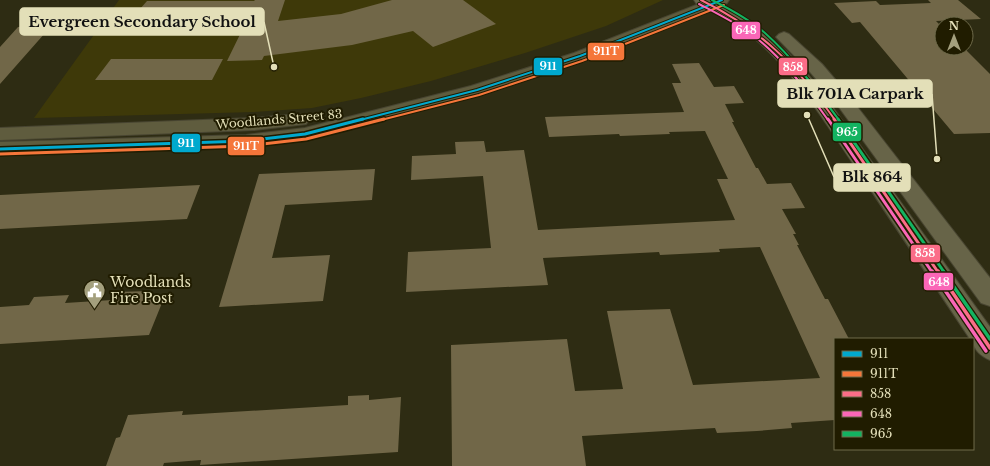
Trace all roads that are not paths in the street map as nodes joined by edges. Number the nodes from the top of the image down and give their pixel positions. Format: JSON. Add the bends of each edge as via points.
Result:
{"nodes":[{"id":1,"x":730,"y":0,"type":"edge"},
{"id":2,"x":711,"y":1,"type":"edge"},
{"id":3,"x":679,"y":2,"type":"edge"},
{"id":4,"x":0,"y":134,"type":"edge"},
{"id":5,"x":0,"y":149,"type":"edge"},
{"id":6,"x":990,"y":296,"type":"edge"},
{"id":7,"x":990,"y":348,"type":"edge"}],
"edges":[{"from":1,"to":6,"type":"main road","via":[[781,35],[816,68]]},
{"from":2,"to":5,"type":"street","name":"Woodlands Street 83","via":[[580,56],[477,90],[305,134],[246,140]]},
{"from":2,"to":7,"type":"main road","via":[[754,30],[796,70]]},
{"from":3,"to":4,"type":"street","name":"Woodlands Street 83","via":[[550,56],[472,82],[348,113],[253,124]]}]}
